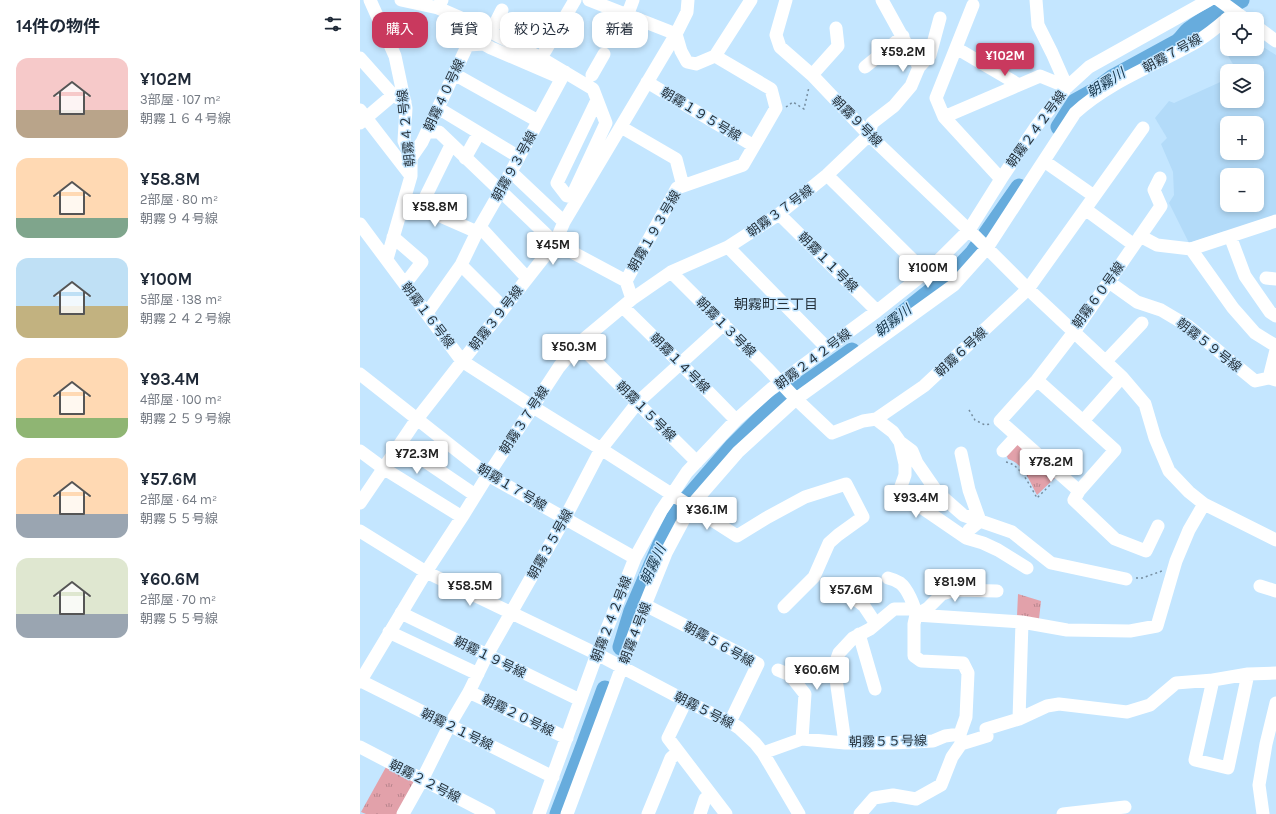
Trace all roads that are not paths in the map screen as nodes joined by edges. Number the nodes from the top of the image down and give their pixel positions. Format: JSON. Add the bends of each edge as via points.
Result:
{"nodes":[{"id":1,"x":370,"y":0,"type":"edge"},
{"id":2,"x":400,"y":0,"type":"edge"},
{"id":3,"x":575,"y":0,"type":"edge"},
{"id":4,"x":590,"y":0,"type":"edge"},
{"id":5,"x":633,"y":0,"type":"edge"},
{"id":6,"x":688,"y":0,"type":"edge"},
{"id":7,"x":751,"y":0,"type":"edge"},
{"id":8,"x":882,"y":0,"type":"edge"},
{"id":9,"x":1036,"y":0,"type":"edge"},
{"id":10,"x":1209,"y":0,"type":"edge"},
{"id":11,"x":1219,"y":0,"type":"edge"},
{"id":12,"x":786,"y":1,"type":"edge"},
{"id":13,"x":440,"y":4,"type":"edge"},
{"id":14,"x":972,"y":5,"type":"dead end"},
{"id":15,"x":502,"y":10,"type":"dead end"},
{"id":16,"x":454,"y":12,"type":"edge"},
{"id":17,"x":618,"y":12,"type":"edge"},
{"id":18,"x":628,"y":12,"type":"edge"},
{"id":19,"x":1235,"y":12,"type":"edge"},
{"id":20,"x":940,"y":18,"type":"dead end"},
{"id":21,"x":648,"y":24,"type":"edge"},
{"id":22,"x":1220,"y":26,"type":"edge"},
{"id":23,"x":836,"y":28,"type":"dead end"},
{"id":24,"x":492,"y":30,"type":"edge"},
{"id":25,"x":1264,"y":32,"type":"edge"},
{"id":26,"x":492,"y":33,"type":"edge"},
{"id":27,"x":676,"y":34,"type":"junction"},
{"id":28,"x":902,"y":36,"type":"junction"},
{"id":29,"x":1276,"y":41,"type":"edge"},
{"id":30,"x":467,"y":48,"type":"edge"},
{"id":31,"x":491,"y":48,"type":"edge"},
{"id":32,"x":956,"y":48,"type":"junction"},
{"id":33,"x":604,"y":54,"type":"dead end"},
{"id":34,"x":715,"y":56,"type":"junction"},
{"id":35,"x":360,"y":58,"type":"edge"},
{"id":36,"x":540,"y":58,"type":"junction"},
{"id":37,"x":919,"y":67,"type":"junction"},
{"id":38,"x":865,"y":68,"type":"dead end"},
{"id":39,"x":454,"y":74,"type":"junction"},
{"id":40,"x":563,"y":75,"type":"junction"},
{"id":41,"x":592,"y":75,"type":"dead end"},
{"id":42,"x":812,"y":75,"type":"junction"},
{"id":43,"x":647,"y":82,"type":"junction"},
{"id":44,"x":1019,"y":85,"type":"junction"},
{"id":45,"x":1067,"y":87,"type":"junction"},
{"id":46,"x":393,"y":95,"type":"junction"},
{"id":47,"x":597,"y":100,"type":"junction"},
{"id":48,"x":405,"y":102,"type":"junction"},
{"id":49,"x":438,"y":108,"type":"junction"},
{"id":50,"x":362,"y":117,"type":"edge"},
{"id":51,"x":944,"y":117,"type":"junction"},
{"id":52,"x":538,"y":121,"type":"junction"},
{"id":53,"x":621,"y":128,"type":"junction"},
{"id":54,"x":1143,"y":128,"type":"dead end"},
{"id":55,"x":427,"y":132,"type":"junction"},
{"id":56,"x":480,"y":134,"type":"junction"},
{"id":57,"x":869,"y":135,"type":"junction"},
{"id":58,"x":451,"y":145,"type":"junction"},
{"id":59,"x":754,"y":146,"type":"junction"},
{"id":60,"x":519,"y":157,"type":"junction"},
{"id":61,"x":411,"y":158,"type":"junction"},
{"id":62,"x":465,"y":158,"type":"junction"},
{"id":63,"x":1044,"y":161,"type":"junction"},
{"id":64,"x":511,"y":172,"type":"junction"},
{"id":65,"x":827,"y":175,"type":"junction"},
{"id":66,"x":411,"y":176,"type":"junction"},
{"id":67,"x":1160,"y":178,"type":"dead end"},
{"id":68,"x":1001,"y":179,"type":"junction"},
{"id":69,"x":683,"y":186,"type":"junction"},
{"id":70,"x":500,"y":192,"type":"junction"},
{"id":71,"x":1094,"y":196,"type":"junction"},
{"id":72,"x":404,"y":200,"type":"junction"},
{"id":73,"x":574,"y":200,"type":"junction"},
{"id":74,"x":420,"y":208,"type":"junction"},
{"id":75,"x":1085,"y":209,"type":"junction"},
{"id":76,"x":779,"y":214,"type":"junction"},
{"id":77,"x":1276,"y":221,"type":"edge"},
{"id":78,"x":564,"y":222,"type":"junction"},
{"id":79,"x":360,"y":224,"type":"edge"},
{"id":80,"x":478,"y":230,"type":"junction"},
{"id":81,"x":1230,"y":236,"type":"junction"},
{"id":82,"x":393,"y":237,"type":"junction"},
{"id":83,"x":979,"y":240,"type":"junction"},
{"id":84,"x":1137,"y":240,"type":"junction"},
{"id":85,"x":556,"y":243,"type":"junction"},
{"id":86,"x":728,"y":247,"type":"junction"},
{"id":87,"x":1191,"y":249,"type":"junction"},
{"id":88,"x":387,"y":260,"type":"junction"},
{"id":89,"x":460,"y":266,"type":"junction"},
{"id":90,"x":671,"y":272,"type":"junction"},
{"id":91,"x":926,"y":273,"type":"junction"},
{"id":92,"x":528,"y":278,"type":"junction"},
{"id":93,"x":626,"y":281,"type":"junction"},
{"id":94,"x":1109,"y":282,"type":"junction"},
{"id":95,"x":405,"y":284,"type":"junction"},
{"id":96,"x":1028,"y":289,"type":"junction"},
{"id":97,"x":628,"y":303,"type":"junction"},
{"id":98,"x":504,"y":308,"type":"junction"},
{"id":99,"x":877,"y":311,"type":"junction"},
{"id":100,"x":427,"y":313,"type":"junction"},
{"id":101,"x":1276,"y":316,"type":"edge"},
{"id":102,"x":1142,"y":322,"type":"dead end"},
{"id":103,"x":724,"y":324,"type":"junction"},
{"id":104,"x":1074,"y":332,"type":"junction"},
{"id":105,"x":578,"y":344,"type":"junction"},
{"id":106,"x":1276,"y":346,"type":"edge"},
{"id":107,"x":827,"y":348,"type":"junction"},
{"id":108,"x":1276,"y":350,"type":"edge"},
{"id":109,"x":462,"y":361,"type":"junction"},
{"id":110,"x":1106,"y":362,"type":"junction"},
{"id":111,"x":681,"y":364,"type":"junction"},
{"id":112,"x":360,"y":374,"type":"edge"},
{"id":113,"x":1122,"y":377,"type":"junction"},
{"id":114,"x":1272,"y":379,"type":"edge"},
{"id":115,"x":1037,"y":380,"type":"junction"},
{"id":116,"x":789,"y":392,"type":"junction"},
{"id":117,"x":638,"y":402,"type":"junction"},
{"id":118,"x":533,"y":407,"type":"junction"},
{"id":119,"x":417,"y":418,"type":"junction"},
{"id":120,"x":876,"y":419,"type":"junction"},
{"id":121,"x":736,"y":420,"type":"junction"},
{"id":122,"x":1083,"y":421,"type":"junction"},
{"id":123,"x":1017,"y":436,"type":"junction"},
{"id":124,"x":900,"y":442,"type":"junction"},
{"id":125,"x":400,"y":444,"type":"junction"},
{"id":126,"x":601,"y":449,"type":"junction"},
{"id":127,"x":360,"y":451,"type":"edge"},
{"id":128,"x":1003,"y":451,"type":"road end"},
{"id":129,"x":960,"y":453,"type":"dead end"},
{"id":130,"x":697,"y":462,"type":"junction"},
{"id":131,"x":383,"y":468,"type":"junction"},
{"id":132,"x":488,"y":475,"type":"junction"},
{"id":133,"x":1079,"y":491,"type":"junction"},
{"id":134,"x":476,"y":495,"type":"junction"},
{"id":135,"x":683,"y":501,"type":"junction"},
{"id":136,"x":360,"y":503,"type":"edge"},
{"id":137,"x":1204,"y":504,"type":"junction"},
{"id":138,"x":462,"y":517,"type":"junction"},
{"id":139,"x":565,"y":518,"type":"junction"},
{"id":140,"x":980,"y":521,"type":"junction"},
{"id":141,"x":1158,"y":526,"type":"dead end"},
{"id":142,"x":360,"y":532,"type":"edge"},
{"id":143,"x":966,"y":538,"type":"junction"},
{"id":144,"x":1276,"y":540,"type":"edge"},
{"id":145,"x":635,"y":558,"type":"junction"},
{"id":146,"x":1027,"y":568,"type":"dead end"},
{"id":147,"x":426,"y":572,"type":"junction"},
{"id":148,"x":888,"y":578,"type":"dead end"},
{"id":149,"x":1126,"y":578,"type":"road end"},
{"id":150,"x":839,"y":586,"type":"dead end"},
{"id":151,"x":1260,"y":586,"type":"dead end"},
{"id":152,"x":997,"y":591,"type":"dead end"},
{"id":153,"x":1276,"y":591,"type":"edge"},
{"id":154,"x":645,"y":605,"type":"junction"},
{"id":155,"x":784,"y":607,"type":"dead end"},
{"id":156,"x":915,"y":612,"type":"junction"},
{"id":157,"x":401,"y":613,"type":"junction"},
{"id":158,"x":511,"y":613,"type":"junction"},
{"id":159,"x":1022,"y":622,"type":"junction"},
{"id":160,"x":876,"y":624,"type":"junction"},
{"id":161,"x":389,"y":632,"type":"junction"},
{"id":162,"x":859,"y":634,"type":"junction"},
{"id":163,"x":597,"y":654,"type":"junction"},
{"id":164,"x":487,"y":655,"type":"junction"},
{"id":165,"x":622,"y":667,"type":"junction"},
{"id":166,"x":778,"y":670,"type":"dead end"},
{"id":167,"x":1276,"y":673,"type":"edge"},
{"id":168,"x":478,"y":674,"type":"junction"},
{"id":169,"x":1248,"y":674,"type":"junction"},
{"id":170,"x":1213,"y":680,"type":"junction"},
{"id":171,"x":360,"y":682,"type":"edge"},
{"id":172,"x":875,"y":689,"type":"dead end"},
{"id":173,"x":469,"y":692,"type":"junction"},
{"id":174,"x":580,"y":700,"type":"junction"},
{"id":175,"x":686,"y":701,"type":"junction"},
{"id":176,"x":1276,"y":703,"type":"edge"},
{"id":177,"x":1019,"y":719,"type":"junction"},
{"id":178,"x":730,"y":722,"type":"junction"},
{"id":179,"x":449,"y":726,"type":"junction"},
{"id":180,"x":567,"y":738,"type":"junction"},
{"id":181,"x":802,"y":739,"type":"junction"},
{"id":182,"x":845,"y":742,"type":"junction"},
{"id":183,"x":1271,"y":745,"type":"edge"},
{"id":184,"x":360,"y":747,"type":"edge"},
{"id":185,"x":678,"y":752,"type":"junction"},
{"id":186,"x":763,"y":753,"type":"junction"},
{"id":187,"x":553,"y":777,"type":"junction"},
{"id":188,"x":422,"y":780,"type":"junction"},
{"id":189,"x":711,"y":795,"type":"junction"},
{"id":190,"x":1125,"y":806,"type":"dead end"},
{"id":191,"x":1108,"y":811,"type":"edge"},
{"id":192,"x":403,"y":814,"type":"edge"},
{"id":193,"x":489,"y":814,"type":"edge"},
{"id":194,"x":539,"y":814,"type":"edge"},
{"id":195,"x":567,"y":814,"type":"edge"},
{"id":196,"x":648,"y":814,"type":"edge"},
{"id":197,"x":700,"y":814,"type":"edge"},
{"id":198,"x":726,"y":814,"type":"edge"},
{"id":199,"x":799,"y":814,"type":"edge"},
{"id":200,"x":860,"y":814,"type":"edge"},
{"id":201,"x":1063,"y":814,"type":"edge"},
{"id":202,"x":1263,"y":814,"type":"edge"}],
"edges":[{"from":1,"to":48,"type":"street","name":"朝霧４２号線","via":[[395,56]]},
{"from":2,"to":13,"type":"street"},
{"from":3,"to":36,"type":"street"},
{"from":4,"to":17,"type":"street"},
{"from":5,"to":18,"type":"street"},
{"from":6,"to":27,"type":"street","name":"朝霧３９号線","via":[[687,12]]},
{"from":7,"to":34,"type":"street"},
{"from":8,"to":28,"type":"street"},
{"from":9,"to":45,"type":"street","via":[[1038,25]]},
{"from":10,"to":45,"type":"street","name":"朝霧２４２号線","via":[[1089,68]]},
{"from":11,"to":19,"type":"street"},
{"from":12,"to":42,"type":"street","name":"朝霧９号線","via":[[776,35],[780,47]]},
{"from":13,"to":16,"type":"street"},
{"from":14,"to":32,"type":"street"},
{"from":15,"to":24,"type":"street"},
{"from":20,"to":37,"type":"street","name":"朝霧３７号線","via":[[930,55]]},
{"from":21,"to":27,"type":"street"},
{"from":22,"to":63,"type":"street","name":"朝霧７号線","via":[[1198,41],[1125,78],[1085,104],[1075,113]]},
{"from":23,"to":42,"type":"street","via":[[838,46]]},
{"from":25,"to":29,"type":"street"},
{"from":26,"to":36,"type":"street"},
{"from":27,"to":34,"type":"street","via":[[680,51],[687,62],[696,64]]},
{"from":27,"to":43,"type":"street","name":"朝霧３９号線"},
{"from":28,"to":37,"type":"street"},
{"from":28,"to":38,"type":"street"},
{"from":30,"to":39,"type":"street","name":"朝霧４０号線"},
{"from":31,"to":40,"type":"street"},
{"from":32,"to":44,"type":"street"},
{"from":32,"to":51,"type":"street","via":[[936,98]]},
{"from":33,"to":41,"type":"street"},
{"from":34,"to":59,"type":"street","name":"朝霧１９３号線","via":[[771,89],[776,108]]},
{"from":35,"to":46,"type":"street"},
{"from":36,"to":40,"type":"street"},
{"from":37,"to":57,"type":"street","name":"朝霧３７号線","via":[[911,86],[894,106],[872,123]]},
{"from":39,"to":49,"type":"street","name":"朝霧４０号線"},
{"from":39,"to":52,"type":"street"},
{"from":40,"to":47,"type":"street","via":[[593,88]]},
{"from":40,"to":52,"type":"street","name":"朝霧９３号線"},
{"from":42,"to":57,"type":"street","name":"朝霧９号線"},
{"from":43,"to":53,"type":"street","name":"朝霧３９号線"},
{"from":43,"to":59,"type":"street","name":"朝霧１９５号線"},
{"from":44,"to":45,"type":"street","via":[[1040,76]]},
{"from":44,"to":51,"type":"street"},
{"from":45,"to":68,"type":"street","name":"朝霧２４２号線","via":[[1035,128]]},
{"from":46,"to":48,"type":"street"},
{"from":46,"to":50,"type":"street"},
{"from":47,"to":73,"type":"street","via":[[606,122]]},
{"from":47,"to":73,"type":"street","via":[[557,183],[567,196]]},
{"from":48,"to":61,"type":"street","name":"朝霧４２号線","via":[[404,141]]},
{"from":49,"to":55,"type":"street","name":"朝霧４０号線"},
{"from":49,"to":56,"type":"street"},
{"from":50,"to":66,"type":"street"},
{"from":51,"to":68,"type":"street"},
{"from":52,"to":60,"type":"street","name":"朝霧９３号線"},
{"from":53,"to":69,"type":"street","via":[[676,160]]},
{"from":53,"to":73,"type":"street","name":"朝霧３９号線"},
{"from":54,"to":71,"type":"street","name":"朝霧６号線"},
{"from":55,"to":58,"type":"street","via":[[439,132]]},
{"from":55,"to":61,"type":"street","name":"朝霧４０号線"},
{"from":56,"to":60,"type":"street"},
{"from":56,"to":62,"type":"street"},
{"from":57,"to":65,"type":"street","name":"朝霧３７号線"},
{"from":57,"to":83,"type":"street","name":"朝霧９号線"},
{"from":58,"to":62,"type":"street"},
{"from":58,"to":74,"type":"street"},
{"from":59,"to":69,"type":"street","name":"朝霧１９３号線","via":[[743,165]]},
{"from":60,"to":64,"type":"street","name":"朝霧９３号線"},
{"from":61,"to":66,"type":"street","name":"朝霧４２号線"},
{"from":62,"to":70,"type":"street"},
{"from":63,"to":71,"type":"street"},
{"from":63,"to":83,"type":"street","name":"朝霧７号線"},
{"from":64,"to":70,"type":"street","name":"朝霧９３号線"},
{"from":64,"to":78,"type":"street"},
{"from":65,"to":76,"type":"street","name":"朝霧３７号線"},
{"from":65,"to":91,"type":"street"},
{"from":66,"to":72,"type":"street","name":"朝霧４２号線"},
{"from":67,"to":84,"type":"street","name":"朝霧６０号線","via":[[1154,190],[1161,206]]},
{"from":68,"to":83,"type":"street","name":"朝霧２４２号線"},
{"from":69,"to":93,"type":"street","name":"朝霧１９３号線","via":[[677,188]]},
{"from":70,"to":80,"type":"street","name":"朝霧９３号線"},
{"from":70,"to":85,"type":"street"},
{"from":71,"to":75,"type":"street","name":"朝霧６号線"},
{"from":72,"to":74,"type":"street"},
{"from":72,"to":82,"type":"street","name":"朝霧４２号線"},
{"from":73,"to":78,"type":"street","name":"朝霧３９号線"},
{"from":74,"to":80,"type":"street"},
{"from":75,"to":84,"type":"street"},
{"from":75,"to":96,"type":"street","name":"朝霧６号線"},
{"from":76,"to":86,"type":"street","name":"朝霧３７号線"},
{"from":76,"to":99,"type":"street","name":"朝霧１１号線"},
{"from":77,"to":81,"type":"street"},
{"from":78,"to":85,"type":"street","name":"朝霧３９号線"},
{"from":79,"to":88,"type":"street","name":"朝霧１６号線"},
{"from":80,"to":89,"type":"street","name":"朝霧９３号線"},
{"from":80,"to":92,"type":"street"},
{"from":81,"to":87,"type":"street"},
{"from":81,"to":101,"type":"street","via":[[1245,276],[1270,312]]},
{"from":82,"to":88,"type":"street","name":"朝霧４２号線"},
{"from":82,"to":95,"type":"street","via":[[422,262]]},
{"from":83,"to":91,"type":"street","name":"朝霧２４２号線"},
{"from":83,"to":96,"type":"street","name":"朝霧６０号線"},
{"from":83,"to":116,"type":"street","via":[[954,285],[918,312]]},
{"from":84,"to":87,"type":"street"},
{"from":84,"to":94,"type":"street","name":"朝霧６０号線"},
{"from":85,"to":92,"type":"street","name":"朝霧３９号線"},
{"from":85,"to":93,"type":"street"},
{"from":86,"to":90,"type":"street","name":"朝霧３７号線"},
{"from":86,"to":107,"type":"street"},
{"from":87,"to":106,"type":"street","via":[[1233,308],[1255,333]]},
{"from":88,"to":95,"type":"street","name":"朝霧１６号線"},
{"from":89,"to":98,"type":"street"},
{"from":89,"to":100,"type":"street","name":"朝霧９３号線"},
{"from":90,"to":97,"type":"street","name":"朝霧３７号線"},
{"from":90,"to":103,"type":"street","name":"朝霧１３号線"},
{"from":91,"to":99,"type":"street","name":"朝霧２４２号線"},
{"from":92,"to":98,"type":"street","name":"朝霧３９号線"},
{"from":93,"to":97,"type":"street","name":"朝霧１９３号線"},
{"from":94,"to":104,"type":"street","name":"朝霧６０号線"},
{"from":94,"to":114,"type":"street","name":"朝霧５９号線","via":[[1137,302],[1162,310],[1188,326],[1255,381]]},
{"from":95,"to":100,"type":"street","name":"朝霧１６号線"},
{"from":96,"to":104,"type":"street","name":"朝霧６０号線"},
{"from":96,"to":120,"type":"street","name":"朝霧６号線","via":[[924,386]]},
{"from":97,"to":105,"type":"street","name":"朝霧３７号線"},
{"from":97,"to":111,"type":"street","name":"朝霧１４号線"},
{"from":98,"to":109,"type":"street","name":"朝霧３９号線"},
{"from":99,"to":107,"type":"street","name":"朝霧２４２号線"},
{"from":100,"to":109,"type":"street","name":"朝霧１６号線"},
{"from":102,"to":110,"type":"street"},
{"from":103,"to":111,"type":"street","name":"朝霧３５号線"},
{"from":103,"to":116,"type":"street","name":"朝霧１３号線"},
{"from":104,"to":110,"type":"street"},
{"from":104,"to":115,"type":"street"},
{"from":105,"to":117,"type":"street","name":"朝霧１５号線"},
{"from":105,"to":118,"type":"street","name":"朝霧３７号線","via":[[559,367]]},
{"from":107,"to":116,"type":"street","name":"朝霧２４２号線"},
{"from":108,"to":114,"type":"street"},
{"from":109,"to":118,"type":"street","name":"朝霧１６号線"},
{"from":109,"to":119,"type":"street","name":"朝霧３９号線"},
{"from":110,"to":113,"type":"street"},
{"from":111,"to":117,"type":"street","name":"朝霧３５号線"},
{"from":111,"to":121,"type":"street","name":"朝霧１４号線"},
{"from":112,"to":119,"type":"street","name":"朝霧１７号線"},
{"from":113,"to":122,"type":"street"},
{"from":113,"to":137,"type":"street","via":[[1145,404],[1155,438],[1169,471]]},
{"from":115,"to":122,"type":"street"},
{"from":115,"to":123,"type":"street","via":[[1000,421]]},
{"from":116,"to":120,"type":"street","name":"朝霧６号線","via":[[832,433],[863,420]]},
{"from":116,"to":121,"type":"street","name":"朝霧２４２号線"},
{"from":116,"to":135,"type":"street","name":"朝霧４号線","via":[[738,452]]},
{"from":117,"to":126,"type":"street","name":"朝霧３５号線"},
{"from":117,"to":130,"type":"street","name":"朝霧１５号線"},
{"from":118,"to":126,"type":"street","name":"朝霧１６号線"},
{"from":118,"to":132,"type":"street","name":"朝霧３７号線"},
{"from":119,"to":125,"type":"street","name":"朝霧３９号線"},
{"from":119,"to":132,"type":"street","name":"朝霧１７号線"},
{"from":120,"to":124,"type":"street","via":[[893,432]]},
{"from":121,"to":130,"type":"street","name":"朝霧２４２号線"},
{"from":122,"to":133,"type":"street","via":[[1115,450]]},
{"from":123,"to":128,"type":"street"},
{"from":123,"to":133,"type":"street"},
{"from":124,"to":140,"type":"street","via":[[912,451],[937,492],[963,515]]},
{"from":124,"to":143,"type":"street","via":[[905,475],[899,492]]},
{"from":125,"to":131,"type":"street","name":"朝霧３９号線"},
{"from":125,"to":134,"type":"street"},
{"from":126,"to":135,"type":"street","name":"朝霧１６号線"},
{"from":126,"to":139,"type":"street","name":"朝霧３５号線"},
{"from":127,"to":131,"type":"street"},
{"from":129,"to":140,"type":"street"},
{"from":130,"to":135,"type":"street","name":"朝霧２４２号線"},
{"from":131,"to":136,"type":"street","name":"朝霧３９号線"},
{"from":131,"to":138,"type":"street"},
{"from":132,"to":134,"type":"street","name":"朝霧３７号線"},
{"from":132,"to":139,"type":"street","name":"朝霧１７号線"},
{"from":133,"to":141,"type":"street","via":[[1074,500],[1115,539],[1146,550]]},
{"from":134,"to":138,"type":"street","name":"朝霧３７号線"},
{"from":135,"to":145,"type":"street","name":"朝霧２４２号線","via":[[661,511]]},
{"from":135,"to":154,"type":"street","name":"朝霧４号線"},
{"from":135,"to":155,"type":"street","name":"朝霧１６号線","via":[[737,536],[805,497],[846,484],[863,517],[829,543],[814,577]]},
{"from":137,"to":144,"type":"street"},
{"from":137,"to":159,"type":"street","via":[[1189,530],[1174,568],[1157,626],[1130,631],[1067,630]]},
{"from":138,"to":147,"type":"street","name":"朝霧３７号線"},
{"from":139,"to":145,"type":"street","name":"朝霧１７号線"},
{"from":139,"to":158,"type":"street","name":"朝霧３５号線"},
{"from":140,"to":143,"type":"street","via":[[969,530]]},
{"from":140,"to":149,"type":"street","via":[[1012,532],[1051,563]]},
{"from":142,"to":147,"type":"street","name":"朝霧５号線"},
{"from":143,"to":146,"type":"street","via":[[998,550]]},
{"from":145,"to":163,"type":"street","name":"朝霧２４２号線"},
{"from":147,"to":157,"type":"street","name":"朝霧３７号線"},
{"from":147,"to":158,"type":"street","name":"朝霧５号線"},
{"from":148,"to":156,"type":"street","via":[[901,583],[911,599]]},
{"from":150,"to":160,"type":"street","via":[[864,606]]},
{"from":151,"to":153,"type":"street"},
{"from":152,"to":156,"type":"street","via":[[954,590],[942,594],[928,608]]},
{"from":154,"to":165,"type":"street","name":"朝霧４号線"},
{"from":154,"to":178,"type":"street","name":"朝霧５６号線","via":[[758,664]]},
{"from":156,"to":159,"type":"street"},
{"from":156,"to":160,"type":"street","via":[[894,609]]},
{"from":156,"to":182,"type":"street","name":"朝霧５５号線","via":[[914,656],[921,661],[963,663],[968,673],[966,717],[960,734],[933,741]]},
{"from":157,"to":161,"type":"street","name":"朝霧３７号線"},
{"from":157,"to":164,"type":"street","name":"朝霧１９号線"},
{"from":158,"to":163,"type":"street","name":"朝霧５号線"},
{"from":158,"to":164,"type":"street","name":"朝霧３５号線"},
{"from":159,"to":177,"type":"street"},
{"from":160,"to":162,"type":"street"},
{"from":161,"to":168,"type":"street"},
{"from":161,"to":171,"type":"street","name":"朝霧３７号線"},
{"from":162,"to":172,"type":"street"},
{"from":162,"to":182,"type":"street","via":[[839,653],[835,664]]},
{"from":163,"to":165,"type":"street","name":"朝霧５号線"},
{"from":163,"to":174,"type":"street","name":"朝霧２４２号線"},
{"from":164,"to":168,"type":"street","name":"朝霧３５号線"},
{"from":164,"to":174,"type":"street","name":"朝霧１９号線"},
{"from":165,"to":175,"type":"street","name":"朝霧５号線"},
{"from":165,"to":195,"type":"street","name":"朝霧４号線"},
{"from":166,"to":181,"type":"street","via":[[790,675],[805,694]]},
{"from":167,"to":169,"type":"street"},
{"from":168,"to":173,"type":"street","name":"朝霧３５号線"},
{"from":169,"to":170,"type":"street"},
{"from":169,"to":170,"type":"street","via":[[1228,768],[1195,760]]},
{"from":170,"to":177,"type":"street","via":[[1176,683],[1150,705],[1127,712],[1059,704],[1047,706]]},
{"from":171,"to":179,"type":"street","name":"朝霧２１号線"},
{"from":173,"to":179,"type":"street","name":"朝霧３５号線"},
{"from":173,"to":180,"type":"street","name":"朝霧２０号線"},
{"from":174,"to":180,"type":"street","name":"朝霧２４２号線"},
{"from":175,"to":178,"type":"street","name":"朝霧５号線"},
{"from":175,"to":185,"type":"street","via":[[668,738]]},
{"from":176,"to":183,"type":"street"},
{"from":177,"to":200,"type":"street","via":[[986,729],[987,736],[961,744],[952,757],[941,785],[916,799],[893,795],[874,798]]},
{"from":178,"to":186,"type":"street","name":"朝霧５号線"},
{"from":179,"to":187,"type":"street","name":"朝霧２１号線"},
{"from":179,"to":188,"type":"street","name":"朝霧３５号線"},
{"from":180,"to":187,"type":"street","name":"朝霧２４２号線"},
{"from":181,"to":182,"type":"street","name":"朝霧５５号線"},
{"from":181,"to":186,"type":"street","name":"朝霧５５号線"},
{"from":183,"to":202,"type":"street","via":[[1259,785]]},
{"from":184,"to":188,"type":"street","name":"朝霧２２号線"},
{"from":185,"to":189,"type":"street"},
{"from":185,"to":196,"type":"street","via":[[671,758]]},
{"from":186,"to":199,"type":"street","name":"朝霧５号線"},
{"from":187,"to":194,"type":"street","name":"朝霧２４２号線"},
{"from":188,"to":192,"type":"street","name":"朝霧３５号線"},
{"from":188,"to":193,"type":"street","name":"朝霧２２号線"},
{"from":189,"to":197,"type":"street","via":[[705,799]]},
{"from":189,"to":198,"type":"street"},
{"from":190,"to":191,"type":"street"},
{"from":191,"to":201,"type":"street"}]}
